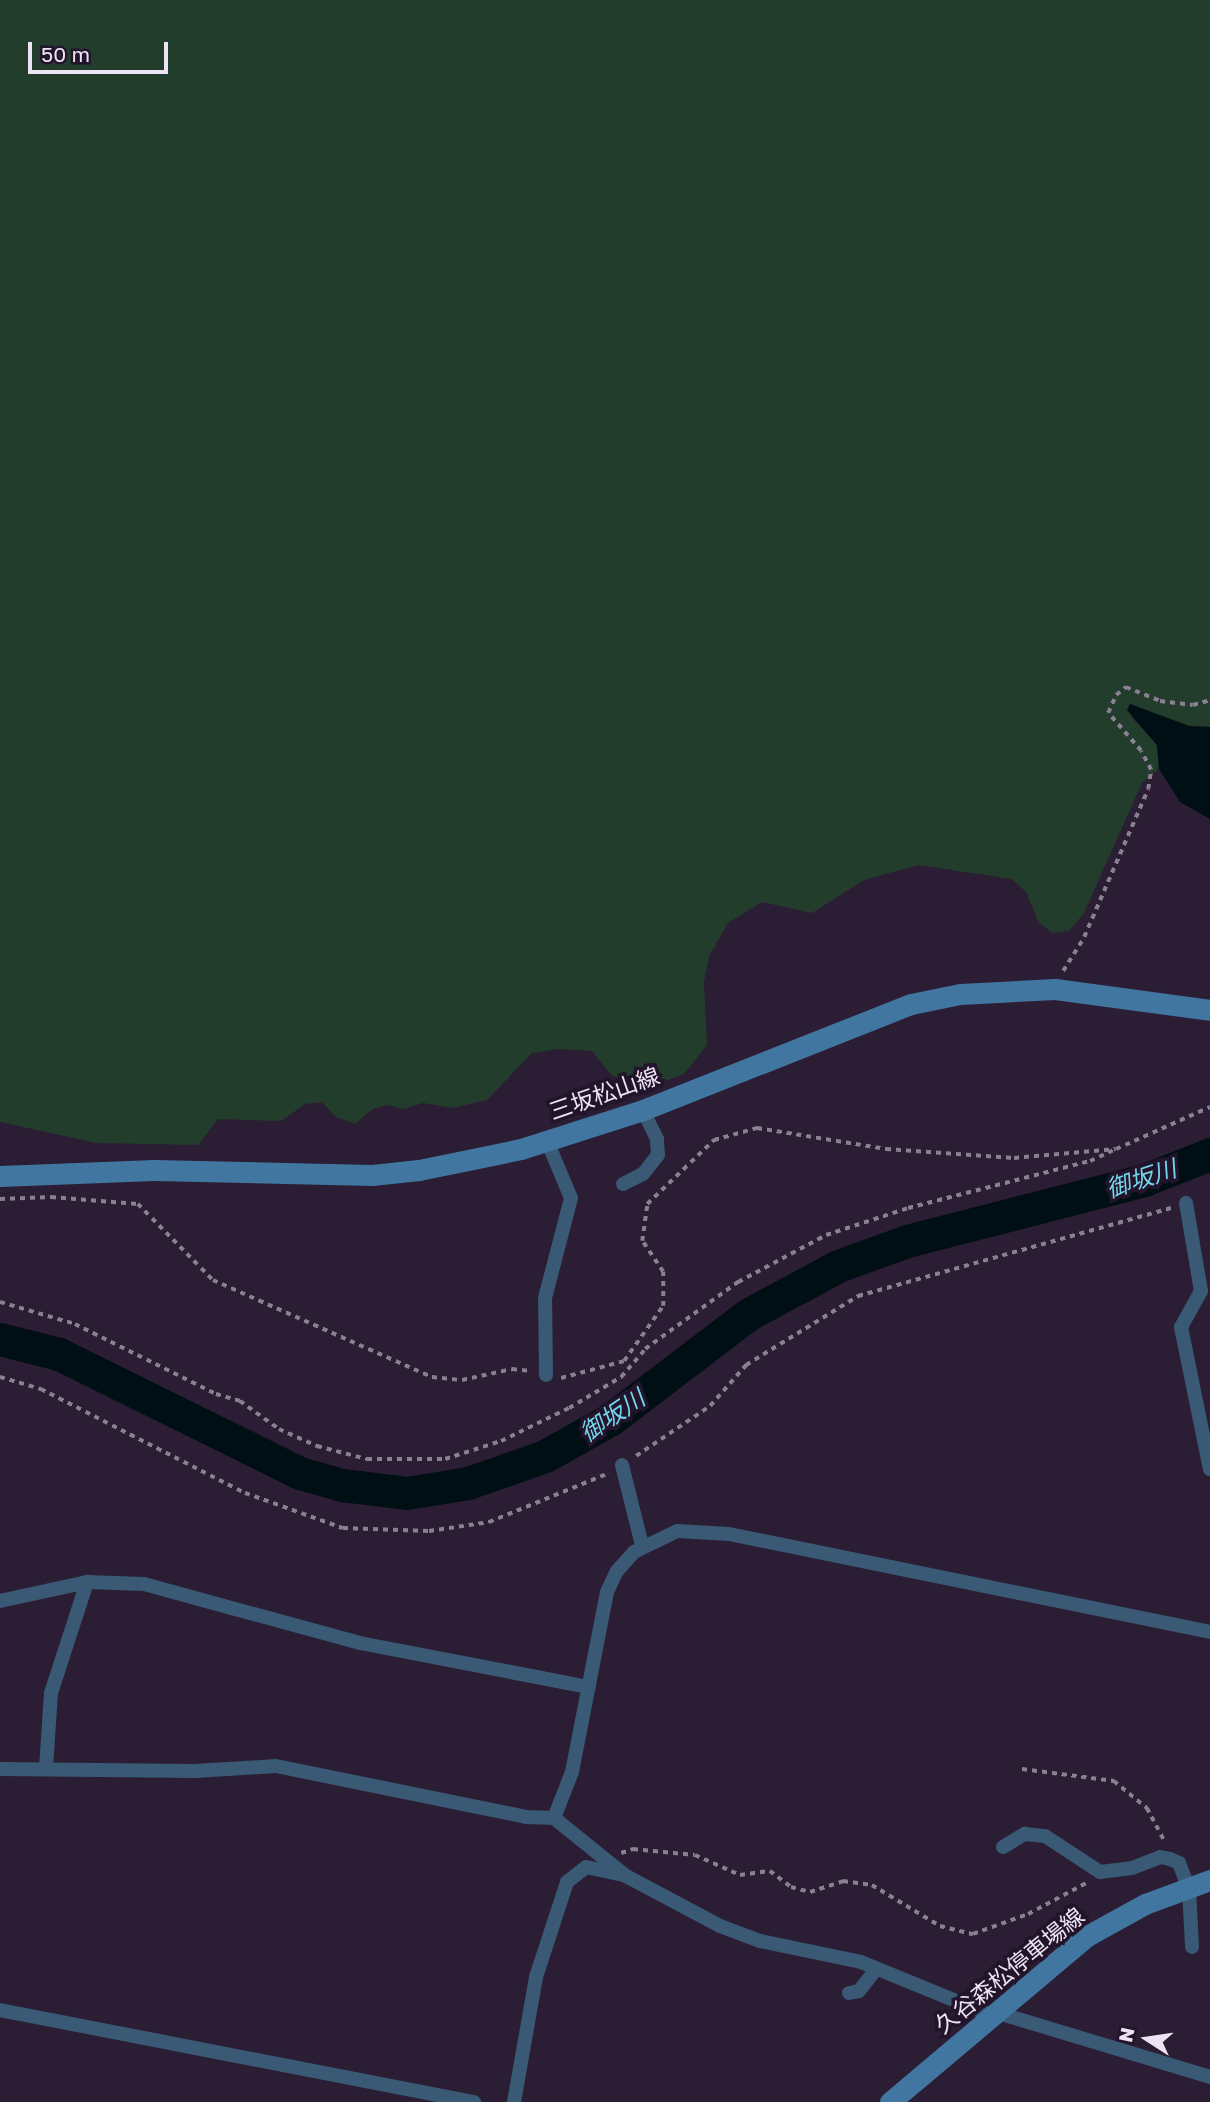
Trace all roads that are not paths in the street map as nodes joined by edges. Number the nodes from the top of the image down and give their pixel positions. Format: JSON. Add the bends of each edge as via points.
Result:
{"nodes":[{"id":1,"x":1210,"y":1010,"type":"edge"},
{"id":2,"x":643,"y":1110,"type":"junction"},
{"id":3,"x":547,"y":1141,"type":"junction"},
{"id":4,"x":0,"y":1176,"type":"edge"},
{"id":5,"x":623,"y":1184,"type":"dead end"},
{"id":6,"x":1186,"y":1203,"type":"road end"},
{"id":7,"x":546,"y":1375,"type":"road end"},
{"id":8,"x":622,"y":1465,"type":"road end"},
{"id":9,"x":1210,"y":1469,"type":"edge"},
{"id":10,"x":642,"y":1545,"type":"junction"},
{"id":11,"x":87,"y":1582,"type":"junction"},
{"id":12,"x":0,"y":1601,"type":"edge"},
{"id":13,"x":1210,"y":1632,"type":"edge"},
{"id":14,"x":589,"y":1687,"type":"junction"},
{"id":15,"x":46,"y":1768,"type":"junction"},
{"id":16,"x":0,"y":1769,"type":"edge"},
{"id":17,"x":554,"y":1818,"type":"junction"},
{"id":18,"x":1003,"y":1847,"type":"dead end"},
{"id":19,"x":626,"y":1876,"type":"junction"},
{"id":20,"x":1210,"y":1880,"type":"edge"},
{"id":21,"x":1189,"y":1889,"type":"junction"},
{"id":22,"x":1192,"y":1947,"type":"dead end"},
{"id":23,"x":876,"y":1969,"type":"junction"},
{"id":24,"x":849,"y":1993,"type":"dead end"},
{"id":25,"x":0,"y":2010,"type":"edge"},
{"id":26,"x":995,"y":2012,"type":"junction"},
{"id":27,"x":1210,"y":2077,"type":"edge"},
{"id":28,"x":894,"y":2101,"type":"edge"},
{"id":29,"x":474,"y":2102,"type":"edge"},
{"id":30,"x":514,"y":2102,"type":"edge"}],
"edges":[{"from":1,"to":2,"type":"main road","name":"三坂松山線","via":[[1055,989],[960,994],[911,1004]]},
{"from":2,"to":3,"type":"main road","name":"三坂松山線"},
{"from":2,"to":5,"type":"street","via":[[657,1139],[658,1155],[643,1174]]},
{"from":3,"to":4,"type":"main road","name":"三坂松山線","via":[[470,1161],[372,1175],[154,1170]]},
{"from":3,"to":7,"type":"street","via":[[571,1198],[545,1298]]},
{"from":6,"to":9,"type":"street","via":[[1201,1291],[1181,1327]]},
{"from":8,"to":10,"type":"street"},
{"from":10,"to":13,"type":"street","via":[[677,1531],[729,1534]]},
{"from":10,"to":14,"type":"street","via":[[617,1571],[607,1592]]},
{"from":11,"to":12,"type":"street"},
{"from":11,"to":14,"type":"street","via":[[144,1584],[360,1643]]},
{"from":11,"to":15,"type":"street","via":[[51,1693]]},
{"from":14,"to":17,"type":"street","via":[[572,1772]]},
{"from":15,"to":16,"type":"street"},
{"from":15,"to":17,"type":"street","via":[[195,1771],[276,1766],[526,1817]]},
{"from":17,"to":19,"type":"street"},
{"from":18,"to":21,"type":"street","via":[[1025,1834],[1045,1836],[1100,1871],[1132,1868],[1160,1857],[1170,1859],[1179,1863]]},
{"from":19,"to":23,"type":"street","via":[[720,1926],[760,1941]]},
{"from":19,"to":30,"type":"street","via":[[586,1867],[567,1882],[536,1977]]},
{"from":20,"to":21,"type":"main road","name":"久谷森松停車場線"},
{"from":21,"to":22,"type":"street"},
{"from":21,"to":26,"type":"main road","name":"久谷森松停車場線","via":[[1145,1904],[1087,1937]]},
{"from":23,"to":24,"type":"street","via":[[859,1991]]},
{"from":23,"to":26,"type":"street","via":[[988,2014]]},
{"from":25,"to":29,"type":"street"},
{"from":26,"to":27,"type":"street"},
{"from":26,"to":28,"type":"main road","name":"久谷森松停車場線"}]}
